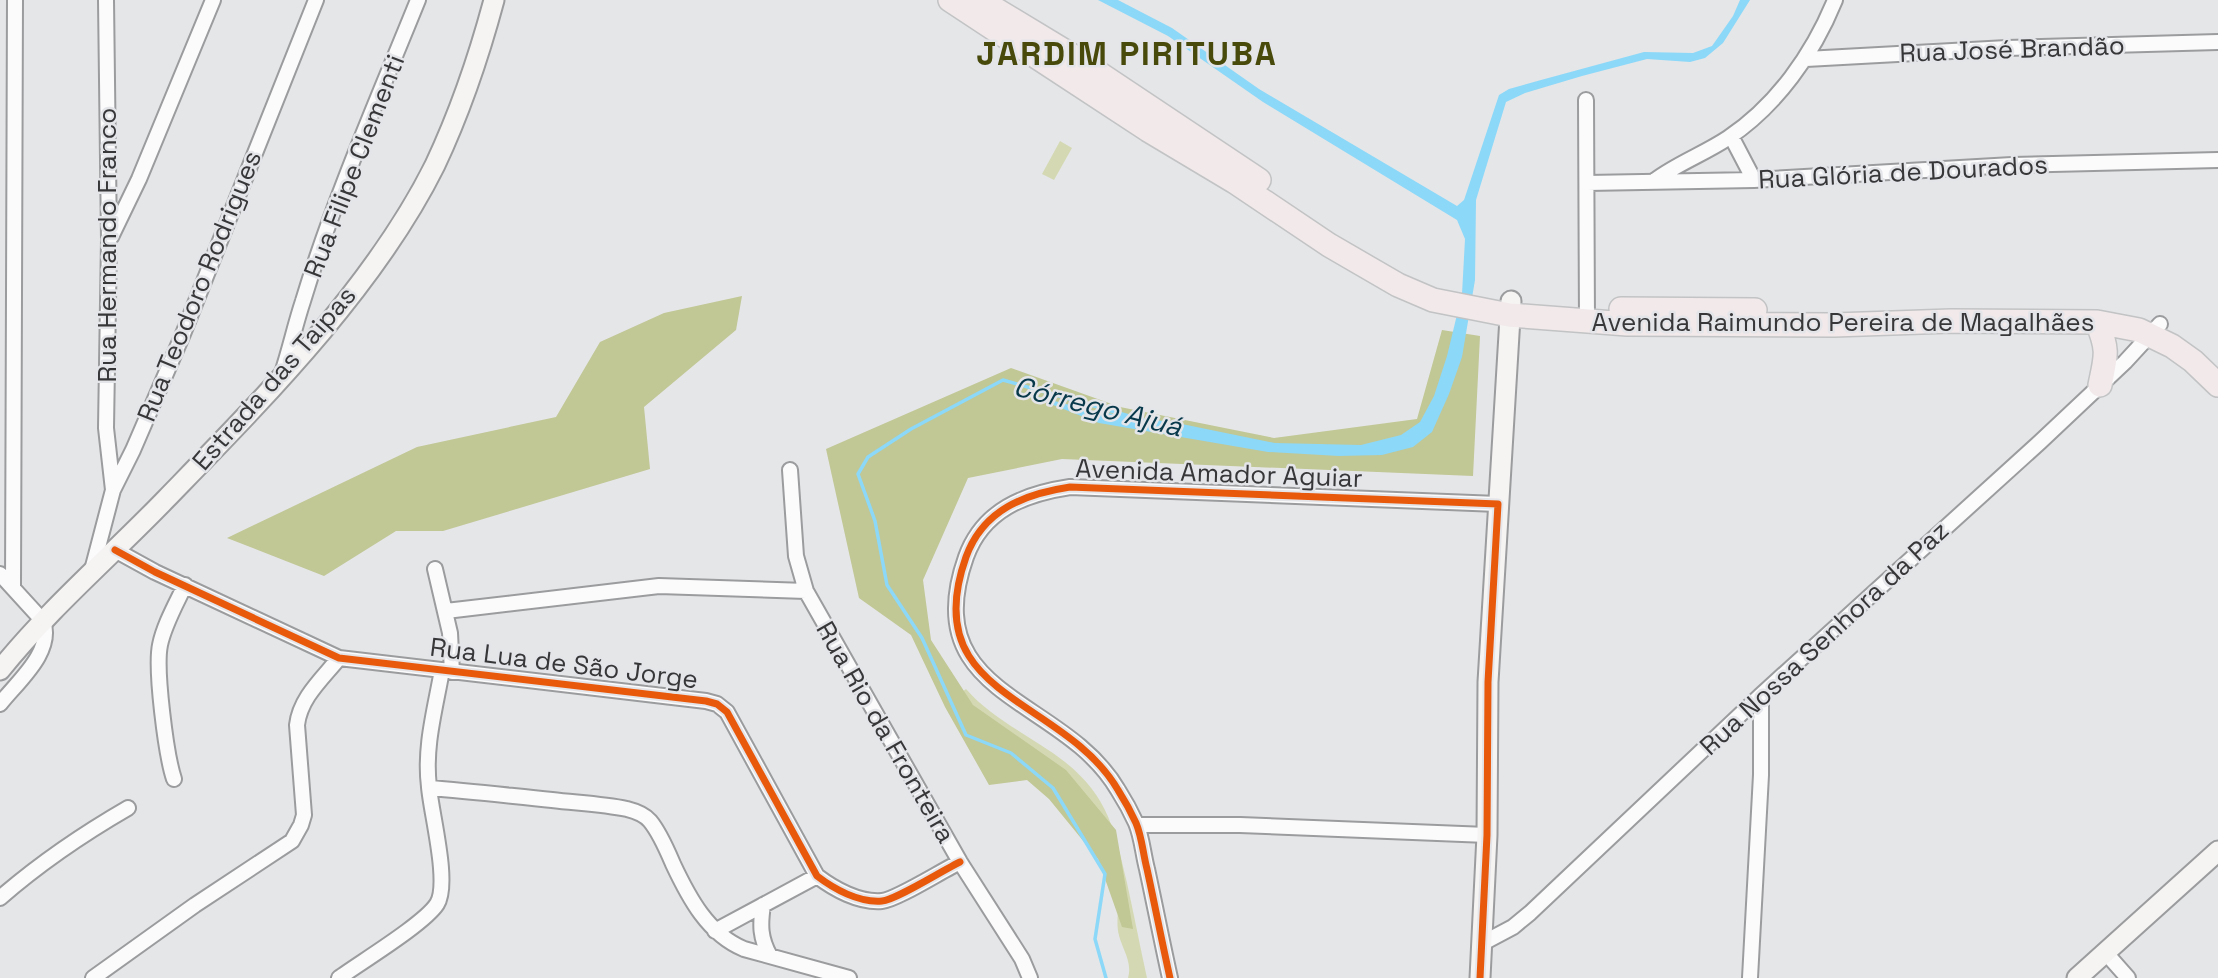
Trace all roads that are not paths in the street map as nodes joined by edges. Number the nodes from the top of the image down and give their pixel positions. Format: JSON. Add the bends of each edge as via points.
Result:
{"nodes":[{"id":1,"x":15,"y":0,"type":"edge"},
{"id":2,"x":106,"y":0,"type":"edge"},
{"id":3,"x":213,"y":0,"type":"edge"},
{"id":4,"x":316,"y":0,"type":"edge"},
{"id":5,"x":418,"y":0,"type":"edge"},
{"id":6,"x":494,"y":0,"type":"edge"},
{"id":7,"x":950,"y":0,"type":"edge"},
{"id":8,"x":980,"y":0,"type":"edge"},
{"id":9,"x":1835,"y":0,"type":"edge"},
{"id":10,"x":2218,"y":42,"type":"edge"},
{"id":11,"x":1806,"y":59,"type":"junction"},
{"id":12,"x":1586,"y":100,"type":"dead end"},
{"id":13,"x":1731,"y":136,"type":"junction"},
{"id":14,"x":2218,"y":160,"type":"edge"},
{"id":15,"x":1754,"y":180,"type":"junction"},
{"id":16,"x":1653,"y":181,"type":"junction"},
{"id":17,"x":1587,"y":183,"type":"junction"},
{"id":18,"x":109,"y":240,"type":"junction"},
{"id":19,"x":1455,"y":299,"type":"junction"},
{"id":20,"x":1510,"y":308,"type":"junction"},
{"id":21,"x":1587,"y":315,"type":"junction"},
{"id":22,"x":2097,"y":321,"type":"junction"},
{"id":23,"x":2155,"y":329,"type":"junction"},
{"id":24,"x":2218,"y":366,"type":"edge"},
{"id":25,"x":282,"y":375,"type":"junction"},
{"id":26,"x":2100,"y":385,"type":"junction"},
{"id":27,"x":2218,"y":385,"type":"edge"},
{"id":28,"x":790,"y":470,"type":"dead end"},
{"id":29,"x":113,"y":490,"type":"junction"},
{"id":30,"x":1498,"y":504,"type":"junction"},
{"id":31,"x":115,"y":550,"type":"junction"},
{"id":32,"x":435,"y":569,"type":"dead end"},
{"id":33,"x":0,"y":574,"type":"edge"},
{"id":34,"x":90,"y":575,"type":"junction"},
{"id":35,"x":185,"y":585,"type":"junction"},
{"id":36,"x":13,"y":588,"type":"junction"},
{"id":37,"x":806,"y":591,"type":"junction"},
{"id":38,"x":446,"y":611,"type":"junction"},
{"id":39,"x":43,"y":621,"type":"junction"},
{"id":40,"x":339,"y":658,"type":"junction"},
{"id":41,"x":0,"y":670,"type":"edge"},
{"id":42,"x":447,"y":671,"type":"junction"},
{"id":43,"x":1761,"y":695,"type":"junction"},
{"id":44,"x":0,"y":704,"type":"edge"},
{"id":45,"x":174,"y":779,"type":"dead end"},
{"id":46,"x":429,"y":788,"type":"junction"},
{"id":47,"x":128,"y":808,"type":"dead end"},
{"id":48,"x":1137,"y":825,"type":"junction"},
{"id":49,"x":1486,"y":835,"type":"junction"},
{"id":50,"x":2218,"y":851,"type":"edge"},
{"id":51,"x":960,"y":862,"type":"junction"},
{"id":52,"x":817,"y":876,"type":"junction"},
{"id":53,"x":0,"y":898,"type":"edge"},
{"id":54,"x":763,"y":905,"type":"junction"},
{"id":55,"x":715,"y":931,"type":"junction"},
{"id":56,"x":1481,"y":944,"type":"junction"},
{"id":57,"x":2105,"y":952,"type":"junction"},
{"id":58,"x":770,"y":956,"type":"junction"},
{"id":59,"x":93,"y":978,"type":"edge"},
{"id":60,"x":339,"y":978,"type":"edge"},
{"id":61,"x":849,"y":978,"type":"edge"},
{"id":62,"x":1030,"y":978,"type":"edge"},
{"id":63,"x":1170,"y":978,"type":"edge"},
{"id":64,"x":1480,"y":978,"type":"edge"},
{"id":65,"x":1750,"y":978,"type":"edge"},
{"id":66,"x":2077,"y":978,"type":"edge"},
{"id":67,"x":2128,"y":978,"type":"edge"}],
"edges":[{"from":1,"to":36,"type":"street"},
{"from":2,"to":18,"type":"street","name":"Rua Hermando Franco"},
{"from":3,"to":18,"type":"street"},
{"from":4,"to":29,"type":"street","name":"Rua Teodoro Rodrigues","via":[[183,334]]},
{"from":5,"to":25,"type":"street","name":"Rua Filipe Clementi","via":[[319,254]]},
{"from":6,"to":25,"type":"street","name":"Estrada das Taipas","via":[[451,129],[412,205],[320,334]]},
{"from":7,"to":19,"type":"main road","name":"Avenida Raimundo Pereira de Magalhães","via":[[1350,258],[1413,293]]},
{"from":8,"to":19,"type":"main road","name":"Avenida Raimundo Pereira de Magalhães","via":[[1393,267]]},
{"from":9,"to":11,"type":"street"},
{"from":10,"to":11,"type":"street","name":"Rua José Brandão"},
{"from":11,"to":13,"type":"street","via":[[1780,91]]},
{"from":12,"to":17,"type":"street"},
{"from":13,"to":15,"type":"street"},
{"from":13,"to":16,"type":"street"},
{"from":14,"to":15,"type":"street","name":"Rua Glória de Dourados","via":[[2012,165]]},
{"from":15,"to":16,"type":"street","name":"Rua Glória de Dourados"},
{"from":16,"to":17,"type":"street","name":"Rua Glória de Dourados"},
{"from":17,"to":21,"type":"street"},
{"from":18,"to":29,"type":"street","name":"Rua Hermando Franco","via":[[106,417]]},
{"from":19,"to":20,"type":"main road","name":"Avenida Raimundo Pereira de Magalhães"},
{"from":20,"to":21,"type":"main road","name":"Avenida Raimundo Pereira de Magalhães"},
{"from":20,"to":30,"type":"street"},
{"from":21,"to":22,"type":"main road","name":"Avenida Raimundo Pereira de Magalhães","via":[[1737,326]]},
{"from":21,"to":23,"type":"main road","name":"Avenida Raimundo Pereira de Magalhães","via":[[2087,309],[2126,313]]},
{"from":22,"to":23,"type":"main road","name":"Avenida Raimundo Pereira de Magalhães"},
{"from":22,"to":26,"type":"main road","via":[[2107,352]]},
{"from":23,"to":24,"type":"main road","name":"Avenida Raimundo Pereira de Magalhães","via":[[2183,335]]},
{"from":23,"to":26,"type":"street","name":"Rua Nossa Senhora da Paz"},
{"from":23,"to":27,"type":"main road","name":"Avenida Raimundo Pereira de Magalhães"},
{"from":25,"to":31,"type":"street","name":"Estrada das Taipas"},
{"from":26,"to":43,"type":"street","name":"Rua Nossa Senhora da Paz"},
{"from":28,"to":37,"type":"street","name":"Rua Rio da Fronteira","via":[[796,556]]},
{"from":29,"to":34,"type":"street","name":"Rua Teodoro Rodrigues"},
{"from":30,"to":48,"type":"street","name":"Avenida Amador Aguiar","via":[[1070,487],[1029,495],[998,513],[970,547],[957,582],[955,615],[960,641],[988,681],[1097,760]]},
{"from":30,"to":49,"type":"street","via":[[1488,682]]},
{"from":31,"to":34,"type":"street","name":"Estrada das Taipas"},
{"from":31,"to":35,"type":"street","name":"Rua Lua de São Jorge"},
{"from":32,"to":38,"type":"street"},
{"from":33,"to":36,"type":"street"},
{"from":34,"to":39,"type":"street","name":"Estrada das Taipas"},
{"from":35,"to":40,"type":"street","name":"Rua Lua de São Jorge"},
{"from":35,"to":45,"type":"street","via":[[160,646]]},
{"from":36,"to":39,"type":"street"},
{"from":37,"to":38,"type":"street","via":[[659,586]]},
{"from":37,"to":51,"type":"street","name":"Rua Rio da Fronteira"},
{"from":38,"to":42,"type":"street","via":[[450,633]]},
{"from":39,"to":41,"type":"street","name":"Estrada das Taipas"},
{"from":39,"to":44,"type":"street","via":[[44,646]]},
{"from":40,"to":42,"type":"street","name":"Rua Lua de São Jorge"},
{"from":40,"to":59,"type":"street","via":[[299,712],[304,815],[292,841]]},
{"from":42,"to":46,"type":"street","via":[[428,741]]},
{"from":42,"to":52,"type":"street","name":"Rua Lua de São Jorge","via":[[717,704],[727,712]]},
{"from":43,"to":56,"type":"street","name":"Rua Nossa Senhora da Paz","via":[[1530,913]]},
{"from":43,"to":65,"type":"street"},
{"from":46,"to":55,"type":"street","via":[[641,814],[650,820],[682,884]]},
{"from":46,"to":60,"type":"street","via":[[441,897],[424,917]]},
{"from":47,"to":53,"type":"street"},
{"from":48,"to":49,"type":"street"},
{"from":48,"to":63,"type":"street","name":"Avenida Amador Aguiar"},
{"from":49,"to":56,"type":"street"},
{"from":50,"to":57,"type":"street"},
{"from":51,"to":52,"type":"street","via":[[881,901],[842,892]]},
{"from":51,"to":62,"type":"street","name":"Rua Rio da Fronteira"},
{"from":52,"to":54,"type":"street"},
{"from":54,"to":55,"type":"street"},
{"from":54,"to":58,"type":"street","via":[[760,931]]},
{"from":55,"to":58,"type":"street","via":[[731,943]]},
{"from":56,"to":64,"type":"street"},
{"from":57,"to":66,"type":"street"},
{"from":57,"to":67,"type":"street"},
{"from":58,"to":61,"type":"street"}]}
